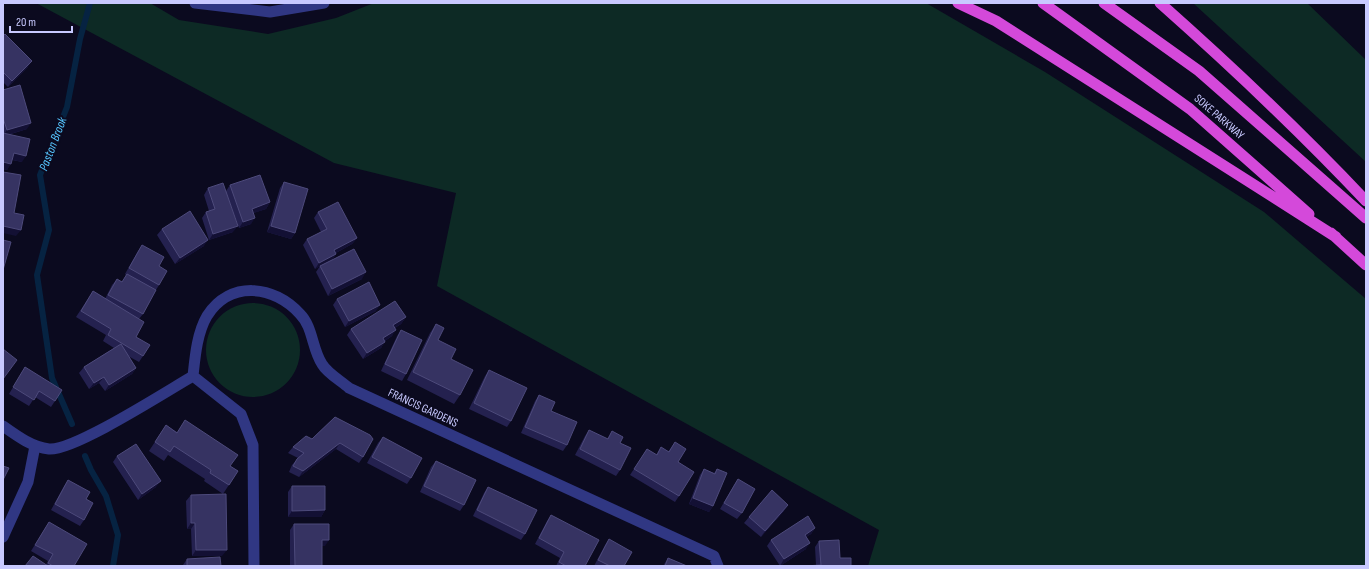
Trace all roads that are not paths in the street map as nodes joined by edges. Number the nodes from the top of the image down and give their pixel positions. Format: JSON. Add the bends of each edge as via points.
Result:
{"nodes":[{"id":1,"x":195,"y":3,"type":"edge"},
{"id":2,"x":324,"y":3,"type":"edge"},
{"id":3,"x":958,"y":3,"type":"edge"},
{"id":4,"x":1043,"y":3,"type":"edge"},
{"id":5,"x":1104,"y":3,"type":"edge"},
{"id":6,"x":1160,"y":3,"type":"edge"},
{"id":7,"x":1366,"y":201,"type":"edge"},
{"id":8,"x":1366,"y":218,"type":"edge"},
{"id":9,"x":1336,"y":237,"type":"junction"},
{"id":10,"x":1366,"y":265,"type":"edge"},
{"id":11,"x":193,"y":376,"type":"junction"},
{"id":12,"x":3,"y":426,"type":"edge"},
{"id":13,"x":35,"y":446,"type":"junction"},
{"id":14,"x":3,"y":537,"type":"edge"},
{"id":15,"x":254,"y":566,"type":"edge"},
{"id":16,"x":718,"y":566,"type":"edge"}],
"edges":[{"from":1,"to":2,"type":"street","via":[[270,12]]},
{"from":3,"to":9,"type":"highway","via":[[996,21]]},
{"from":4,"to":9,"type":"highway","name":"SOKE PARKWAY","via":[[1190,109]]},
{"from":5,"to":8,"type":"highway","name":"SOKE PARKWAY","via":[[1199,71]]},
{"from":6,"to":7,"type":"highway","via":[[1330,163]]},
{"from":9,"to":10,"type":"highway","name":"SOKE PARKWAY"},
{"from":11,"to":13,"type":"street","via":[[81,440],[51,449]]},
{"from":11,"to":15,"type":"street","via":[[241,414],[253,445]]},
{"from":11,"to":16,"type":"street","name":"FRANCIS GARDENS","via":[[195,356],[204,323],[219,301],[238,292],[258,290],[276,294],[302,315],[322,364],[349,388],[714,556]]},
{"from":12,"to":13,"type":"street"},
{"from":13,"to":14,"type":"street","via":[[28,482]]}]}
